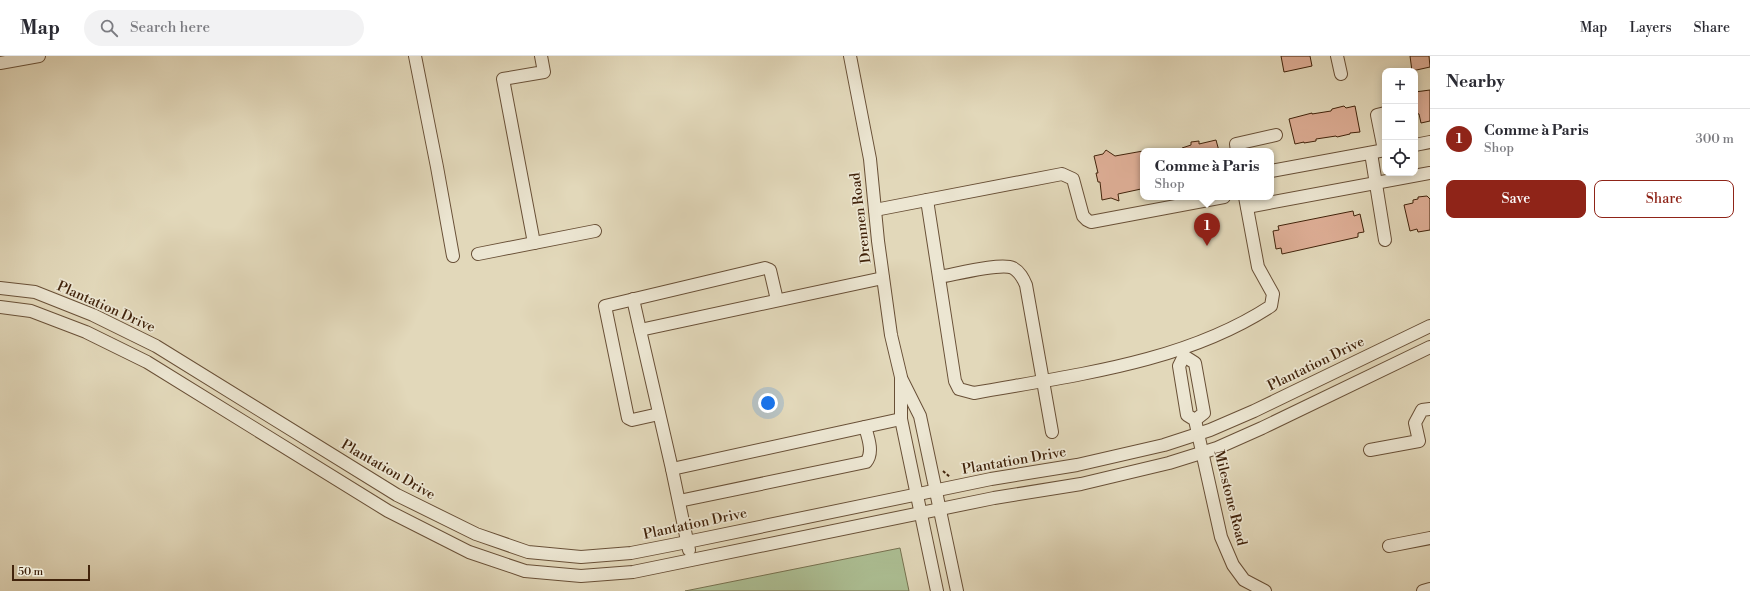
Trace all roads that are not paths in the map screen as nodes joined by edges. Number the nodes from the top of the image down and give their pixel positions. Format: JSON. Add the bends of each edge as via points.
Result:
{"nodes":[{"id":1,"x":39,"y":56,"type":"edge"},
{"id":2,"x":415,"y":56,"type":"edge"},
{"id":3,"x":540,"y":56,"type":"edge"},
{"id":4,"x":850,"y":56,"type":"edge"},
{"id":5,"x":1337,"y":56,"type":"edge"},
{"id":6,"x":0,"y":63,"type":"edge"},
{"id":7,"x":1341,"y":74,"type":"dead end"},
{"id":8,"x":1382,"y":114,"type":"edge"},
{"id":9,"x":1276,"y":135,"type":"dead end"},
{"id":10,"x":1382,"y":140,"type":"edge"},
{"id":11,"x":1430,"y":142,"type":"edge"},
{"id":12,"x":1418,"y":144,"type":"edge"},
{"id":13,"x":1236,"y":148,"type":"edge"},
{"id":14,"x":1382,"y":150,"type":"edge"},
{"id":15,"x":1371,"y":153,"type":"junction"},
{"id":16,"x":1274,"y":170,"type":"edge"},
{"id":17,"x":1430,"y":173,"type":"edge"},
{"id":18,"x":1376,"y":183,"type":"junction"},
{"id":19,"x":1274,"y":198,"type":"edge"},
{"id":20,"x":927,"y":200,"type":"junction"},
{"id":21,"x":1208,"y":200,"type":"edge"},
{"id":22,"x":1260,"y":200,"type":"edge"},
{"id":23,"x":1246,"y":202,"type":"edge"},
{"id":24,"x":875,"y":210,"type":"junction"},
{"id":25,"x":595,"y":231,"type":"dead end"},
{"id":26,"x":1385,"y":240,"type":"dead end"},
{"id":27,"x":534,"y":243,"type":"junction"},
{"id":28,"x":478,"y":254,"type":"dead end"},
{"id":29,"x":453,"y":256,"type":"dead end"},
{"id":30,"x":939,"y":277,"type":"junction"},
{"id":31,"x":883,"y":278,"type":"junction"},
{"id":32,"x":0,"y":288,"type":"edge"},
{"id":33,"x":633,"y":299,"type":"junction"},
{"id":34,"x":777,"y":300,"type":"junction"},
{"id":35,"x":0,"y":307,"type":"edge"},
{"id":36,"x":1430,"y":326,"type":"edge"},
{"id":37,"x":640,"y":330,"type":"junction"},
{"id":38,"x":1430,"y":347,"type":"edge"},
{"id":39,"x":1183,"y":352,"type":"junction"},
{"id":40,"x":901,"y":377,"type":"junction"},
{"id":41,"x":1042,"y":381,"type":"junction"},
{"id":42,"x":1199,"y":386,"type":"junction"},
{"id":43,"x":1183,"y":389,"type":"junction"},
{"id":44,"x":1430,"y":409,"type":"edge"},
{"id":45,"x":659,"y":414,"type":"junction"},
{"id":46,"x":901,"y":419,"type":"junction"},
{"id":47,"x":1195,"y":420,"type":"junction"},
{"id":48,"x":865,"y":427,"type":"junction"},
{"id":49,"x":1052,"y":432,"type":"dead end"},
{"id":50,"x":1198,"y":434,"type":"junction"},
{"id":51,"x":1370,"y":450,"type":"dead end"},
{"id":52,"x":1203,"y":452,"type":"junction"},
{"id":53,"x":672,"y":469,"type":"junction"},
{"id":54,"x":936,"y":490,"type":"junction"},
{"id":55,"x":917,"y":494,"type":"junction"},
{"id":56,"x":678,"y":501,"type":"junction"},
{"id":57,"x":940,"y":509,"type":"junction"},
{"id":58,"x":920,"y":513,"type":"junction"},
{"id":59,"x":1430,"y":538,"type":"edge"},
{"id":60,"x":687,"y":542,"type":"junction"},
{"id":61,"x":1389,"y":546,"type":"dead end"},
{"id":62,"x":515,"y":548,"type":"junction"},
{"id":63,"x":690,"y":559,"type":"junction"},
{"id":64,"x":512,"y":566,"type":"junction"},
{"id":65,"x":1430,"y":589,"type":"edge"},
{"id":66,"x":937,"y":591,"type":"edge"},
{"id":67,"x":956,"y":591,"type":"edge"},
{"id":68,"x":1265,"y":591,"type":"edge"},
{"id":69,"x":1423,"y":591,"type":"edge"}],
"edges":[{"from":1,"to":6,"type":"street"},
{"from":2,"to":29,"type":"street"},
{"from":3,"to":27,"type":"street","via":[[544,72],[503,79]]},
{"from":4,"to":24,"type":"street","name":"Drennen Road","via":[[870,159]]},
{"from":5,"to":7,"type":"street"},
{"from":8,"to":10,"type":"street","via":[[1377,115]]},
{"from":9,"to":13,"type":"street"},
{"from":11,"to":12,"type":"street"},
{"from":14,"to":15,"type":"street"},
{"from":15,"to":16,"type":"street"},
{"from":15,"to":18,"type":"street"},
{"from":17,"to":18,"type":"street"},
{"from":18,"to":19,"type":"street"},
{"from":18,"to":26,"type":"street"},
{"from":20,"to":21,"type":"street","via":[[1062,174],[1073,180],[1083,216],[1091,222]]},
{"from":20,"to":24,"type":"street"},
{"from":20,"to":30,"type":"street"},
{"from":22,"to":23,"type":"street"},
{"from":23,"to":39,"type":"street","via":[[1258,267],[1274,294],[1271,306]]},
{"from":24,"to":31,"type":"street","name":"Drennen Road"},
{"from":25,"to":27,"type":"street"},
{"from":27,"to":28,"type":"street"},
{"from":30,"to":41,"type":"street","via":[[1000,266],[1012,268],[1021,274],[1026,285]]},
{"from":30,"to":41,"type":"street","via":[[955,382],[959,389],[974,393]]},
{"from":31,"to":34,"type":"street"},
{"from":31,"to":40,"type":"street","name":"Drennen Road","via":[[891,335]]},
{"from":32,"to":62,"type":"street","name":"Plantation Drive","via":[[35,292],[93,315],[156,346],[397,495],[476,534]]},
{"from":33,"to":34,"type":"street","via":[[768,268]]},
{"from":33,"to":37,"type":"street"},
{"from":33,"to":45,"type":"street","via":[[605,306],[628,418],[632,420]]},
{"from":34,"to":37,"type":"street"},
{"from":35,"to":64,"type":"street","via":[[31,311],[86,332],[147,362],[388,511],[469,552]]},
{"from":36,"to":50,"type":"street","name":"Plantation Drive","via":[[1254,411]]},
{"from":37,"to":45,"type":"street"},
{"from":38,"to":52,"type":"street","via":[[1262,428]]},
{"from":39,"to":41,"type":"street"},
{"from":39,"to":42,"type":"street","via":[[1195,363]]},
{"from":39,"to":43,"type":"street","name":"Milestone Road","via":[[1179,366]]},
{"from":40,"to":46,"type":"street","name":"Drennen Road"},
{"from":40,"to":54,"type":"street","name":"Drennen Road","via":[[920,416]]},
{"from":41,"to":49,"type":"street"},
{"from":42,"to":43,"type":"street"},
{"from":42,"to":47,"type":"street","via":[[1204,413]]},
{"from":43,"to":47,"type":"street","name":"Milestone Road","via":[[1187,415]]},
{"from":44,"to":51,"type":"street","via":[[1422,410],[1415,423],[1419,442]]},
{"from":45,"to":53,"type":"street"},
{"from":46,"to":48,"type":"street"},
{"from":46,"to":55,"type":"street","name":"Drennen Road"},
{"from":47,"to":50,"type":"street","name":"Milestone Road"},
{"from":48,"to":53,"type":"street"},
{"from":48,"to":56,"type":"street","via":[[870,452],[870,458],[866,462]]},
{"from":50,"to":52,"type":"street","name":"Milestone Road"},
{"from":50,"to":54,"type":"street","name":"Plantation Drive","via":[[1164,445],[1077,465]]},
{"from":52,"to":57,"type":"street","via":[[1169,463],[1081,484]]},
{"from":52,"to":68,"type":"street","name":"Milestone Road","via":[[1221,537],[1233,565],[1244,580]]},
{"from":53,"to":56,"type":"street"},
{"from":54,"to":55,"type":"street","name":"Plantation Drive"},
{"from":54,"to":57,"type":"street","name":"Drennen Road"},
{"from":55,"to":58,"type":"street","name":"Drennen Road"},
{"from":55,"to":60,"type":"street","name":"Plantation Drive"},
{"from":56,"to":60,"type":"street"},
{"from":57,"to":58,"type":"street"},
{"from":57,"to":67,"type":"street","name":"Drennen Road"},
{"from":58,"to":63,"type":"street"},
{"from":58,"to":66,"type":"street","name":"Drennen Road"},
{"from":59,"to":61,"type":"street"},
{"from":60,"to":62,"type":"street","name":"Plantation Drive","via":[[631,553],[581,557],[528,552]]},
{"from":60,"to":63,"type":"street"},
{"from":62,"to":64,"type":"street"},
{"from":63,"to":64,"type":"street","via":[[633,572],[580,576],[525,571]]},
{"from":65,"to":69,"type":"street"}]}
